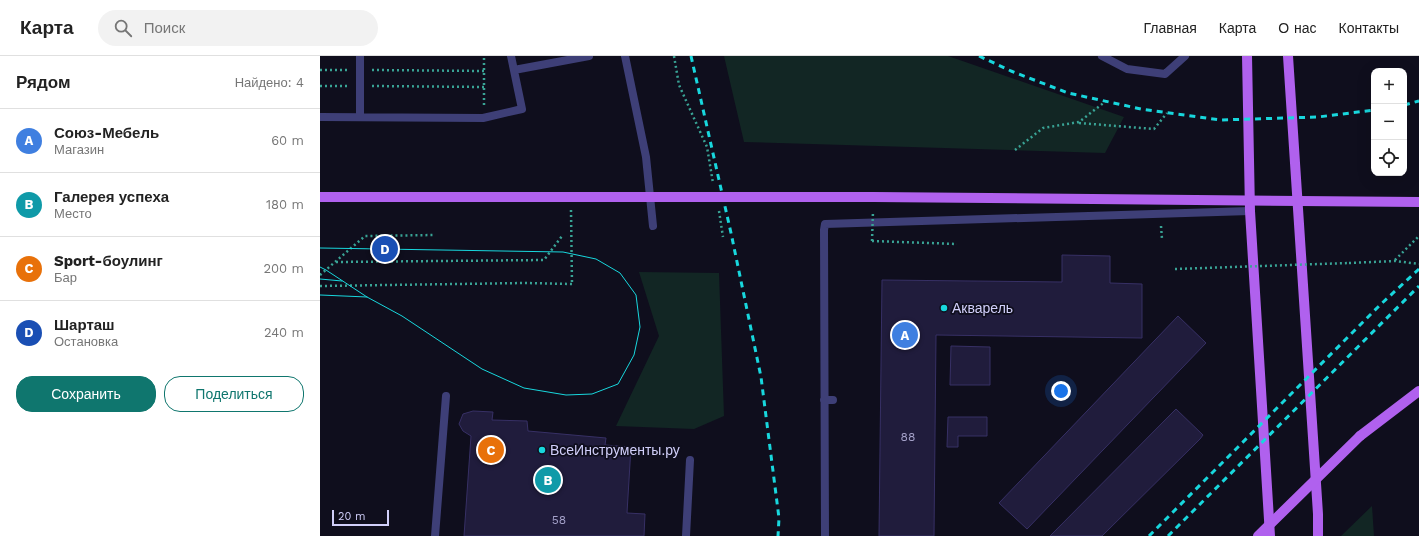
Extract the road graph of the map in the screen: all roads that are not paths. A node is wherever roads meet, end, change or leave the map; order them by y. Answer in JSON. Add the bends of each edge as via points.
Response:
{"nodes":[{"id":1,"x":360,"y":56,"type":"edge"},
{"id":2,"x":511,"y":56,"type":"edge"},
{"id":3,"x":589,"y":56,"type":"edge"},
{"id":4,"x":625,"y":56,"type":"edge"},
{"id":5,"x":1102,"y":56,"type":"edge"},
{"id":6,"x":1185,"y":56,"type":"edge"},
{"id":7,"x":1248,"y":56,"type":"edge"},
{"id":8,"x":1288,"y":56,"type":"edge"},
{"id":9,"x":514,"y":70,"type":"junction"},
{"id":10,"x":320,"y":117,"type":"edge"},
{"id":11,"x":360,"y":117,"type":"junction"},
{"id":12,"x":320,"y":197,"type":"edge"},
{"id":13,"x":1419,"y":202,"type":"edge"},
{"id":14,"x":1250,"y":211,"type":"junction"},
{"id":15,"x":653,"y":226,"type":"dead end"},
{"id":16,"x":1419,"y":391,"type":"edge"},
{"id":17,"x":446,"y":396,"type":"dead end"},
{"id":18,"x":824,"y":400,"type":"junction"},
{"id":19,"x":833,"y":400,"type":"dead end"},
{"id":20,"x":690,"y":460,"type":"dead end"},
{"id":21,"x":435,"y":536,"type":"edge"},
{"id":22,"x":686,"y":536,"type":"edge"},
{"id":23,"x":825,"y":536,"type":"edge"},
{"id":24,"x":1258,"y":536,"type":"edge"},
{"id":25,"x":1270,"y":536,"type":"edge"},
{"id":26,"x":1318,"y":536,"type":"edge"}],
"edges":[{"from":1,"to":11,"type":"lane"},
{"from":2,"to":9,"type":"lane"},
{"from":3,"to":9,"type":"lane"},
{"from":4,"to":15,"type":"lane","via":[[646,157]]},
{"from":5,"to":6,"type":"lane","via":[[1127,69],[1165,74]]},
{"from":7,"to":14,"type":"main road"},
{"from":8,"to":26,"type":"main road"},
{"from":9,"to":11,"type":"lane","via":[[522,109],[484,118]]},
{"from":10,"to":11,"type":"lane"},
{"from":12,"to":13,"type":"main road","bridge":true,"via":[[874,197]]},
{"from":14,"to":18,"type":"lane","via":[[825,224]]},
{"from":14,"to":25,"type":"main road"},
{"from":16,"to":24,"type":"main road","bridge":true,"via":[[1360,436]]},
{"from":17,"to":21,"type":"lane"},
{"from":18,"to":19,"type":"lane"},
{"from":18,"to":23,"type":"lane"},
{"from":20,"to":22,"type":"lane"}]}
